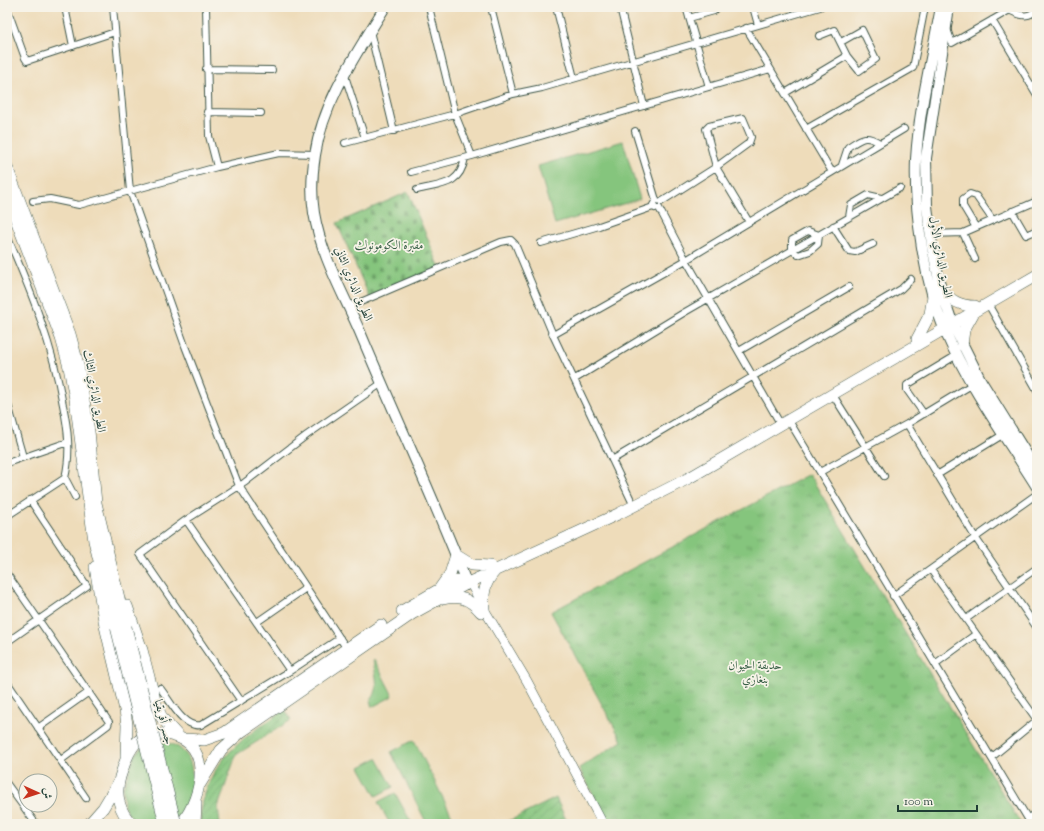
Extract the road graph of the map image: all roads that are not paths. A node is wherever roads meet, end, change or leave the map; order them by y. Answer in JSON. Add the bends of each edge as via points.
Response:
{"nodes":[{"id":1,"x":65,"y":7,"type":"edge"},
{"id":2,"x":113,"y":7,"type":"edge"},
{"id":3,"x":206,"y":7,"type":"edge"},
{"id":4,"x":385,"y":7,"type":"edge"},
{"id":5,"x":429,"y":7,"type":"edge"},
{"id":6,"x":491,"y":7,"type":"edge"},
{"id":7,"x":556,"y":7,"type":"edge"},
{"id":8,"x":620,"y":7,"type":"edge"},
{"id":9,"x":686,"y":7,"type":"edge"},
{"id":10,"x":699,"y":7,"type":"edge"},
{"id":11,"x":718,"y":7,"type":"edge"},
{"id":12,"x":753,"y":7,"type":"edge"},
{"id":13,"x":820,"y":7,"type":"edge"},
{"id":14,"x":925,"y":7,"type":"edge"},
{"id":15,"x":941,"y":7,"type":"edge"},
{"id":16,"x":949,"y":7,"type":"edge"},
{"id":17,"x":7,"y":8,"type":"edge"},
{"id":18,"x":1037,"y":8,"type":"edge"},
{"id":19,"x":1012,"y":9,"type":"edge"},
{"id":20,"x":701,"y":15,"type":"junction"},
{"id":21,"x":689,"y":18,"type":"junction"},
{"id":22,"x":992,"y":20,"type":"junction"},
{"id":23,"x":758,"y":25,"type":"junction"},
{"id":24,"x":946,"y":26,"type":"junction"},
{"id":25,"x":746,"y":28,"type":"junction"},
{"id":26,"x":370,"y":31,"type":"junction"},
{"id":27,"x":115,"y":32,"type":"junction"},
{"id":28,"x":819,"y":36,"type":"dead end"},
{"id":29,"x":841,"y":42,"type":"junction"},
{"id":30,"x":696,"y":43,"type":"junction"},
{"id":31,"x":73,"y":46,"type":"junction"},
{"id":32,"x":847,"y":56,"type":"junction"},
{"id":33,"x":633,"y":62,"type":"junction"},
{"id":34,"x":206,"y":69,"type":"junction"},
{"id":35,"x":770,"y":69,"type":"junction"},
{"id":36,"x":272,"y":70,"type":"dead end"},
{"id":37,"x":345,"y":76,"type":"junction"},
{"id":38,"x":574,"y":78,"type":"junction"},
{"id":39,"x":709,"y":87,"type":"junction"},
{"id":40,"x":785,"y":93,"type":"junction"},
{"id":41,"x":513,"y":94,"type":"junction"},
{"id":42,"x":1037,"y":95,"type":"edge"},
{"id":43,"x":644,"y":106,"type":"junction"},
{"id":44,"x":207,"y":112,"type":"junction"},
{"id":45,"x":261,"y":113,"type":"dead end"},
{"id":46,"x":455,"y":114,"type":"junction"},
{"id":47,"x":806,"y":129,"type":"junction"},
{"id":48,"x":904,"y":129,"type":"dead end"},
{"id":49,"x":394,"y":130,"type":"junction"},
{"id":50,"x":635,"y":131,"type":"dead end"},
{"id":51,"x":365,"y":138,"type":"junction"},
{"id":52,"x":345,"y":143,"type":"dead end"},
{"id":53,"x":880,"y":143,"type":"junction"},
{"id":54,"x":315,"y":154,"type":"junction"},
{"id":55,"x":472,"y":156,"type":"junction"},
{"id":56,"x":465,"y":158,"type":"junction"},
{"id":57,"x":842,"y":165,"type":"junction"},
{"id":58,"x":7,"y":167,"type":"edge"},
{"id":59,"x":217,"y":167,"type":"junction"},
{"id":60,"x":716,"y":167,"type":"junction"},
{"id":61,"x":411,"y":172,"type":"dead end"},
{"id":62,"x":832,"y":172,"type":"junction"},
{"id":63,"x":900,"y":188,"type":"dead end"},
{"id":64,"x":417,"y":190,"type":"dead end"},
{"id":65,"x":130,"y":191,"type":"junction"},
{"id":66,"x":7,"y":196,"type":"edge"},
{"id":67,"x":881,"y":198,"type":"junction"},
{"id":68,"x":33,"y":201,"type":"dead end"},
{"id":69,"x":1037,"y":201,"type":"edge"},
{"id":70,"x":657,"y":204,"type":"junction"},
{"id":71,"x":1012,"y":211,"type":"junction"},
{"id":72,"x":849,"y":216,"type":"junction"},
{"id":73,"x":992,"y":219,"type":"junction"},
{"id":74,"x":749,"y":222,"type":"junction"},
{"id":75,"x":834,"y":226,"type":"junction"},
{"id":76,"x":975,"y":226,"type":"junction"},
{"id":77,"x":1037,"y":230,"type":"edge"},
{"id":78,"x":963,"y":233,"type":"junction"},
{"id":79,"x":930,"y":234,"type":"junction"},
{"id":80,"x":818,"y":235,"type":"junction"},
{"id":81,"x":7,"y":236,"type":"edge"},
{"id":82,"x":541,"y":243,"type":"dead end"},
{"id":83,"x":873,"y":244,"type":"dead end"},
{"id":84,"x":792,"y":250,"type":"junction"},
{"id":85,"x":975,"y":259,"type":"dead end"},
{"id":86,"x":686,"y":260,"type":"junction"},
{"id":87,"x":1037,"y":270,"type":"edge"},
{"id":88,"x":1037,"y":275,"type":"edge"},
{"id":89,"x":911,"y":279,"type":"dead end"},
{"id":90,"x":849,"y":287,"type":"dead end"},
{"id":91,"x":937,"y":293,"type":"junction"},
{"id":92,"x":709,"y":299,"type":"junction"},
{"id":93,"x":988,"y":304,"type":"junction"},
{"id":94,"x":349,"y":307,"type":"junction"},
{"id":95,"x":975,"y":309,"type":"junction"},
{"id":96,"x":948,"y":325,"type":"junction"},
{"id":97,"x":553,"y":335,"type":"junction"},
{"id":98,"x":917,"y":339,"type":"junction"},
{"id":99,"x":960,"y":350,"type":"junction"},
{"id":100,"x":739,"y":351,"type":"junction"},
{"id":101,"x":753,"y":376,"type":"junction"},
{"id":102,"x":1034,"y":378,"type":"edge"},
{"id":103,"x":574,"y":379,"type":"junction"},
{"id":104,"x":382,"y":384,"type":"junction"},
{"id":105,"x":973,"y":384,"type":"junction"},
{"id":106,"x":1037,"y":390,"type":"edge"},
{"id":107,"x":833,"y":395,"type":"junction"},
{"id":108,"x":8,"y":405,"type":"edge"},
{"id":109,"x":924,"y":414,"type":"junction"},
{"id":110,"x":784,"y":421,"type":"junction"},
{"id":111,"x":907,"y":424,"type":"junction"},
{"id":112,"x":1004,"y":434,"type":"junction"},
{"id":113,"x":68,"y":442,"type":"junction"},
{"id":114,"x":865,"y":446,"type":"junction"},
{"id":115,"x":23,"y":457,"type":"junction"},
{"id":116,"x":612,"y":460,"type":"junction"},
{"id":117,"x":7,"y":463,"type":"edge"},
{"id":118,"x":820,"y":472,"type":"junction"},
{"id":119,"x":1037,"y":472,"type":"edge"},
{"id":120,"x":937,"y":475,"type":"junction"},
{"id":121,"x":884,"y":476,"type":"dead end"},
{"id":122,"x":65,"y":478,"type":"junction"},
{"id":123,"x":239,"y":486,"type":"junction"},
{"id":124,"x":1037,"y":487,"type":"edge"},
{"id":125,"x":1037,"y":494,"type":"edge"},
{"id":126,"x":75,"y":497,"type":"dead end"},
{"id":127,"x":30,"y":500,"type":"junction"},
{"id":128,"x":632,"y":502,"type":"junction"},
{"id":129,"x":7,"y":516,"type":"edge"},
{"id":130,"x":186,"y":520,"type":"junction"},
{"id":131,"x":975,"y":537,"type":"junction"},
{"id":132,"x":94,"y":541,"type":"junction"},
{"id":133,"x":456,"y":555,"type":"junction"},
{"id":134,"x":493,"y":568,"type":"junction"},
{"id":135,"x":1037,"y":568,"type":"edge"},
{"id":136,"x":931,"y":570,"type":"junction"},
{"id":137,"x":7,"y":574,"type":"edge"},
{"id":138,"x":114,"y":574,"type":"junction"},
{"id":139,"x":465,"y":578,"type":"junction"},
{"id":140,"x":306,"y":588,"type":"junction"},
{"id":141,"x":1009,"y":588,"type":"junction"},
{"id":142,"x":438,"y":590,"type":"junction"},
{"id":143,"x":893,"y":596,"type":"junction"},
{"id":144,"x":433,"y":602,"type":"junction"},
{"id":145,"x":482,"y":610,"type":"junction"},
{"id":146,"x":966,"y":619,"type":"junction"},
{"id":147,"x":38,"y":620,"type":"junction"},
{"id":148,"x":257,"y":622,"type":"junction"},
{"id":149,"x":121,"y":627,"type":"junction"},
{"id":150,"x":1037,"y":628,"type":"edge"},
{"id":151,"x":976,"y":634,"type":"junction"},
{"id":152,"x":340,"y":638,"type":"junction"},
{"id":153,"x":7,"y":642,"type":"edge"},
{"id":154,"x":347,"y":649,"type":"junction"},
{"id":155,"x":935,"y":664,"type":"junction"},
{"id":156,"x":290,"y":671,"type":"junction"},
{"id":157,"x":7,"y":682,"type":"edge"},
{"id":158,"x":160,"y":688,"type":"dead end"},
{"id":159,"x":89,"y":692,"type":"junction"},
{"id":160,"x":241,"y":701,"type":"junction"},
{"id":161,"x":1037,"y":720,"type":"edge"},
{"id":162,"x":38,"y":728,"type":"junction"},
{"id":163,"x":181,"y":738,"type":"junction"},
{"id":164,"x":992,"y":757,"type":"junction"},
{"id":165,"x":61,"y":760,"type":"junction"},
{"id":166,"x":126,"y":760,"type":"junction"},
{"id":167,"x":119,"y":781,"type":"junction"},
{"id":168,"x":7,"y":784,"type":"edge"},
{"id":169,"x":200,"y":784,"type":"junction"},
{"id":170,"x":196,"y":795,"type":"junction"},
{"id":171,"x":86,"y":798,"type":"dead end"},
{"id":172,"x":1037,"y":811,"type":"edge"},
{"id":173,"x":1030,"y":821,"type":"edge"},
{"id":174,"x":36,"y":824,"type":"edge"},
{"id":175,"x":89,"y":824,"type":"edge"},
{"id":176,"x":132,"y":824,"type":"edge"},
{"id":177,"x":166,"y":824,"type":"edge"},
{"id":178,"x":176,"y":824,"type":"edge"},
{"id":179,"x":181,"y":824,"type":"edge"},
{"id":180,"x":195,"y":824,"type":"edge"},
{"id":181,"x":598,"y":824,"type":"edge"},
{"id":182,"x":604,"y":824,"type":"edge"}],
"edges":[{"from":1,"to":31,"type":"street"},
{"from":2,"to":27,"type":"street"},
{"from":3,"to":34,"type":"street"},
{"from":4,"to":26,"type":"main road","name":"الطريق الدائري الثاني"},
{"from":5,"to":46,"type":"street"},
{"from":6,"to":41,"type":"street"},
{"from":7,"to":38,"type":"street"},
{"from":8,"to":33,"type":"street"},
{"from":9,"to":21,"type":"street"},
{"from":10,"to":20,"type":"street"},
{"from":11,"to":20,"type":"street"},
{"from":12,"to":23,"type":"street"},
{"from":13,"to":23,"type":"street"},
{"from":14,"to":47,"type":"street","via":[[913,68]]},
{"from":15,"to":91,"type":"main road","name":"الطريق الدائري الأول","via":[[916,159],[918,210],[923,247]]},
{"from":16,"to":24,"type":"main road","name":"الطريق الدائري الأول"},
{"from":17,"to":31,"type":"street","via":[[27,60]]},
{"from":18,"to":19,"type":"street","via":[[1033,13],[1024,16]]},
{"from":19,"to":22,"type":"street"},
{"from":20,"to":21,"type":"street"},
{"from":21,"to":30,"type":"street"},
{"from":22,"to":24,"type":"street","via":[[952,43]]},
{"from":22,"to":42,"type":"street"},
{"from":23,"to":25,"type":"street"},
{"from":24,"to":79,"type":"main road","name":"الطريق الدائري الأول","via":[[926,158]]},
{"from":25,"to":30,"type":"street"},
{"from":25,"to":35,"type":"street"},
{"from":26,"to":37,"type":"main road","name":"الطريق الدائري الثاني"},
{"from":26,"to":49,"type":"street"},
{"from":27,"to":31,"type":"street"},
{"from":27,"to":65,"type":"street"},
{"from":28,"to":29,"type":"street","via":[[833,29]]},
{"from":29,"to":32,"type":"street"},
{"from":29,"to":32,"type":"street","via":[[862,30],[876,57],[859,71]]},
{"from":30,"to":33,"type":"street"},
{"from":30,"to":39,"type":"street"},
{"from":32,"to":40,"type":"street"},
{"from":33,"to":38,"type":"street"},
{"from":33,"to":43,"type":"street"},
{"from":34,"to":36,"type":"street"},
{"from":34,"to":44,"type":"street"},
{"from":35,"to":39,"type":"street"},
{"from":35,"to":40,"type":"street"},
{"from":37,"to":51,"type":"street"},
{"from":37,"to":54,"type":"main road","name":"الطريق الدائري الثاني","via":[[325,117]]},
{"from":38,"to":41,"type":"street"},
{"from":39,"to":43,"type":"street"},
{"from":40,"to":47,"type":"street"},
{"from":41,"to":46,"type":"street"},
{"from":43,"to":55,"type":"street"},
{"from":44,"to":45,"type":"street"},
{"from":44,"to":59,"type":"street","via":[[209,136]]},
{"from":46,"to":49,"type":"street"},
{"from":46,"to":55,"type":"street"},
{"from":47,"to":62,"type":"street"},
{"from":48,"to":53,"type":"street"},
{"from":49,"to":51,"type":"street"},
{"from":50,"to":70,"type":"street"},
{"from":51,"to":52,"type":"street"},
{"from":53,"to":57,"type":"street"},
{"from":53,"to":57,"type":"street","via":[[871,138],[863,138],[848,147]]},
{"from":54,"to":59,"type":"street","via":[[279,153]]},
{"from":54,"to":94,"type":"main road","name":"الطريق الدائري الثاني","via":[[312,190],[314,212],[327,259]]},
{"from":55,"to":56,"type":"street"},
{"from":56,"to":61,"type":"street"},
{"from":56,"to":64,"type":"street","via":[[463,168],[455,180]]},
{"from":57,"to":62,"type":"street"},
{"from":58,"to":138,"type":"highway","name":"الطريق الدائري الثالث","via":[[68,328],[78,364],[89,431],[96,503]]},
{"from":59,"to":65,"type":"street"},
{"from":60,"to":60,"type":"street","via":[[750,141],[751,137],[743,118],[706,127]]},
{"from":60,"to":70,"type":"street"},
{"from":60,"to":74,"type":"street"},
{"from":62,"to":74,"type":"street"},
{"from":63,"to":67,"type":"street"},
{"from":65,"to":68,"type":"street","via":[[79,205],[50,199]]},
{"from":65,"to":123,"type":"street","via":[[185,346]]},
{"from":66,"to":132,"type":"highway","name":"الطريق الدائري الثالث","via":[[61,338],[69,367]]},
{"from":67,"to":72,"type":"street"},
{"from":67,"to":72,"type":"street","via":[[868,195],[851,205]]},
{"from":69,"to":71,"type":"street"},
{"from":70,"to":82,"type":"street","via":[[599,226]]},
{"from":70,"to":86,"type":"street"},
{"from":71,"to":73,"type":"street"},
{"from":71,"to":77,"type":"street","via":[[1026,235]]},
{"from":72,"to":75,"type":"street"},
{"from":73,"to":76,"type":"street"},
{"from":73,"to":76,"type":"street","via":[[976,196],[970,194],[962,203]]},
{"from":74,"to":86,"type":"street"},
{"from":75,"to":80,"type":"street"},
{"from":75,"to":83,"type":"street","via":[[849,251],[855,252]]},
{"from":76,"to":78,"type":"street"},
{"from":78,"to":79,"type":"street"},
{"from":78,"to":85,"type":"street"},
{"from":79,"to":91,"type":"main road","name":"الطريق الدائري الأول"},
{"from":80,"to":84,"type":"street"},
{"from":80,"to":84,"type":"street","via":[[808,231],[798,235],[792,242]]},
{"from":81,"to":113,"type":"street","via":[[52,354]]},
{"from":84,"to":92,"type":"street"},
{"from":86,"to":92,"type":"street"},
{"from":86,"to":97,"type":"street"},
{"from":87,"to":95,"type":"highway"},
{"from":88,"to":93,"type":"highway"},
{"from":89,"to":101,"type":"street","via":[[901,289]]},
{"from":90,"to":100,"type":"street"},
{"from":91,"to":95,"type":"highway"},
{"from":91,"to":96,"type":"main road","name":"الطريق الدائري الأول"},
{"from":91,"to":98,"type":"highway"},
{"from":92,"to":100,"type":"street"},
{"from":92,"to":103,"type":"street"},
{"from":93,"to":95,"type":"highway"},
{"from":93,"to":102,"type":"street"},
{"from":94,"to":97,"type":"street","via":[[507,240],[515,244]]},
{"from":94,"to":104,"type":"main road","name":"الطريق الدائري الثاني"},
{"from":95,"to":96,"type":"highway"},
{"from":95,"to":99,"type":"highway","via":[[964,330]]},
{"from":96,"to":98,"type":"highway"},
{"from":96,"to":99,"type":"main road","name":"الطريق الدائري الأول"},
{"from":96,"to":107,"type":"highway"},
{"from":97,"to":103,"type":"street"},
{"from":98,"to":110,"type":"highway"},
{"from":99,"to":105,"type":"main road","name":"الطريق الدائري الأول"},
{"from":99,"to":109,"type":"street","via":[[907,385],[907,390]]},
{"from":99,"to":119,"type":"main road","name":"الطريق الدائري الأول"},
{"from":100,"to":101,"type":"street"},
{"from":101,"to":110,"type":"street"},
{"from":101,"to":116,"type":"street"},
{"from":102,"to":106,"type":"street"},
{"from":103,"to":116,"type":"street"},
{"from":104,"to":123,"type":"street","via":[[307,435]]},
{"from":104,"to":133,"type":"main road","name":"الطريق الدائري الثاني"},
{"from":105,"to":109,"type":"street"},
{"from":105,"to":112,"type":"main road","name":"الطريق الدائري الأول"},
{"from":107,"to":110,"type":"highway"},
{"from":107,"to":114,"type":"street"},
{"from":108,"to":115,"type":"street"},
{"from":109,"to":111,"type":"street"},
{"from":110,"to":118,"type":"street"},
{"from":110,"to":128,"type":"highway"},
{"from":110,"to":134,"type":"highway","via":[[709,467],[645,501]]},
{"from":111,"to":114,"type":"street"},
{"from":111,"to":120,"type":"street"},
{"from":112,"to":120,"type":"street"},
{"from":112,"to":124,"type":"main road","name":"الطريق الدائري الأول"},
{"from":113,"to":115,"type":"street"},
{"from":113,"to":122,"type":"street"},
{"from":114,"to":118,"type":"street"},
{"from":114,"to":121,"type":"street"},
{"from":115,"to":117,"type":"street"},
{"from":116,"to":128,"type":"street"},
{"from":118,"to":143,"type":"street"},
{"from":120,"to":131,"type":"street"},
{"from":122,"to":126,"type":"street"},
{"from":122,"to":127,"type":"street"},
{"from":123,"to":130,"type":"street"},
{"from":123,"to":140,"type":"street"},
{"from":125,"to":131,"type":"street"},
{"from":127,"to":129,"type":"street"},
{"from":127,"to":147,"type":"street","via":[[87,586]]},
{"from":128,"to":134,"type":"highway"},
{"from":130,"to":148,"type":"street"},
{"from":130,"to":160,"type":"street","via":[[141,552],[140,557]]},
{"from":131,"to":136,"type":"street"},
{"from":131,"to":141,"type":"street"},
{"from":132,"to":149,"type":"highway","name":"الطريق الدائري الثالث"},
{"from":132,"to":166,"type":"highway","via":[[98,594],[125,710]]},
{"from":133,"to":134,"type":"highway","via":[[472,565]]},
{"from":133,"to":139,"type":"main road","name":"الطريق الدائري الثاني"},
{"from":133,"to":142,"type":"highway","via":[[450,574]]},
{"from":134,"to":139,"type":"highway"},
{"from":134,"to":145,"type":"highway","via":[[486,583]]},
{"from":135,"to":141,"type":"street"},
{"from":136,"to":143,"type":"street"},
{"from":136,"to":146,"type":"street"},
{"from":137,"to":147,"type":"street"},
{"from":138,"to":149,"type":"highway","name":"الطريق الدائري الثالث"},
{"from":138,"to":163,"type":"highway","via":[[135,629],[156,704],[162,718]]},
{"from":139,"to":142,"type":"highway"},
{"from":139,"to":144,"type":"highway"},
{"from":139,"to":145,"type":"main road"},
{"from":140,"to":148,"type":"street"},
{"from":140,"to":152,"type":"street"},
{"from":141,"to":146,"type":"street"},
{"from":141,"to":150,"type":"street"},
{"from":142,"to":154,"type":"highway"},
{"from":143,"to":155,"type":"street"},
{"from":144,"to":145,"type":"highway","via":[[451,597],[463,598]]},
{"from":144,"to":169,"type":"highway","via":[[397,623],[241,732],[221,750]]},
{"from":145,"to":181,"type":"main road"},
{"from":145,"to":182,"type":"main road","via":[[527,681]]},
{"from":146,"to":151,"type":"street"},
{"from":147,"to":153,"type":"street"},
{"from":147,"to":159,"type":"street"},
{"from":148,"to":156,"type":"street"},
{"from":149,"to":177,"type":"highway","name":"جسر أفريقيا","bridge":true},
{"from":149,"to":178,"type":"highway","name":"جسر أفريقيا","bridge":true},
{"from":151,"to":155,"type":"street"},
{"from":151,"to":161,"type":"street"},
{"from":152,"to":154,"type":"street"},
{"from":152,"to":156,"type":"street"},
{"from":154,"to":163,"type":"highway","via":[[224,733],[204,740]]},
{"from":155,"to":164,"type":"street"},
{"from":156,"to":160,"type":"street"},
{"from":157,"to":162,"type":"street"},
{"from":158,"to":160,"type":"street","via":[[186,722],[194,726],[206,723]]},
{"from":159,"to":162,"type":"street"},
{"from":159,"to":165,"type":"street","via":[[109,722],[108,725]]},
{"from":161,"to":164,"type":"street"},
{"from":162,"to":165,"type":"street"},
{"from":163,"to":166,"type":"highway","via":[[157,734],[145,736],[137,742]]},
{"from":163,"to":169,"type":"highway","via":[[198,757],[201,766]]},
{"from":164,"to":173,"type":"street"},
{"from":165,"to":171,"type":"street"},
{"from":166,"to":167,"type":"highway"},
{"from":167,"to":175,"type":"highway","via":[[103,808]]},
{"from":167,"to":176,"type":"highway","via":[[119,803]]},
{"from":168,"to":174,"type":"street"},
{"from":169,"to":170,"type":"highway"},
{"from":170,"to":179,"type":"highway"},
{"from":170,"to":180,"type":"highway"},
{"from":172,"to":173,"type":"street"}]}
